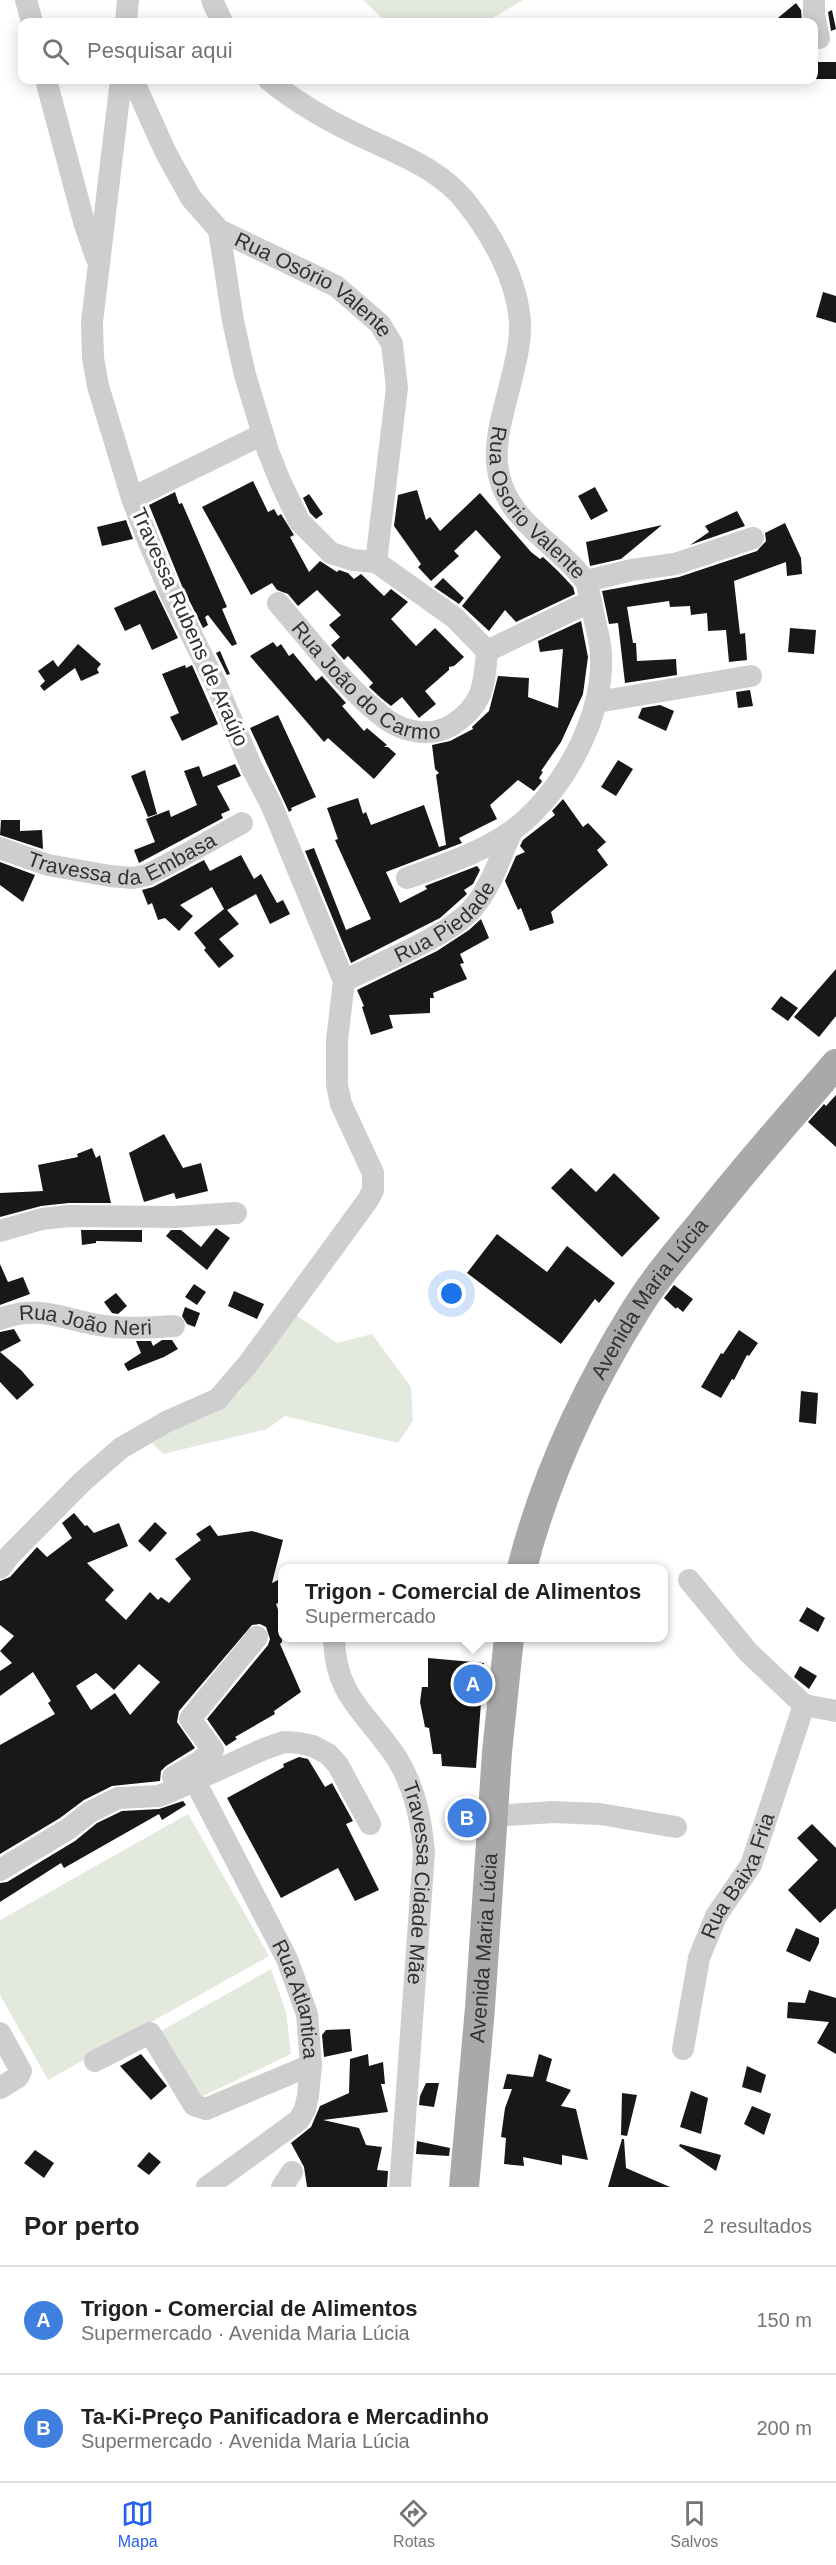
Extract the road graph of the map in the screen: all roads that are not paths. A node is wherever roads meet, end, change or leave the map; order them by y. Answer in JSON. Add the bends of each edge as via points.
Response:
{"nodes":[{"id":1,"x":26,"y":0,"type":"edge"},
{"id":2,"x":128,"y":0,"type":"edge"},
{"id":3,"x":212,"y":0,"type":"edge"},
{"id":4,"x":814,"y":0,"type":"edge"},
{"id":5,"x":31,"y":18,"type":"edge"},
{"id":6,"x":126,"y":18,"type":"edge"},
{"id":7,"x":220,"y":18,"type":"edge"},
{"id":8,"x":815,"y":18,"type":"edge"},
{"id":9,"x":818,"y":33,"type":"edge"},
{"id":10,"x":819,"y":38,"type":"dead end"},
{"id":11,"x":47,"y":84,"type":"edge"},
{"id":12,"x":120,"y":84,"type":"edge"},
{"id":13,"x":135,"y":84,"type":"edge"},
{"id":14,"x":275,"y":84,"type":"edge"},
{"id":15,"x":219,"y":230,"type":"junction"},
{"id":16,"x":98,"y":261,"type":"junction"},
{"id":17,"x":263,"y":435,"type":"junction"},
{"id":18,"x":132,"y":498,"type":"junction"},
{"id":19,"x":753,"y":538,"type":"dead end"},
{"id":20,"x":376,"y":562,"type":"junction"},
{"id":21,"x":588,"y":591,"type":"junction"},
{"id":22,"x":278,"y":603,"type":"dead end"},
{"id":23,"x":487,"y":651,"type":"junction"},
{"id":24,"x":751,"y":676,"type":"dead end"},
{"id":25,"x":597,"y":702,"type":"junction"},
{"id":26,"x":242,"y":823,"type":"dead end"},
{"id":27,"x":512,"y":831,"type":"junction"},
{"id":28,"x":0,"y":848,"type":"edge"},
{"id":29,"x":407,"y":878,"type":"dead end"},
{"id":30,"x":344,"y":981,"type":"junction"},
{"id":31,"x":836,"y":1064,"type":"edge"},
{"id":32,"x":236,"y":1213,"type":"dead end"},
{"id":33,"x":0,"y":1231,"type":"edge"},
{"id":34,"x":0,"y":1319,"type":"edge"},
{"id":35,"x":174,"y":1326,"type":"dead end"},
{"id":36,"x":523,"y":1564,"type":"edge"},
{"id":37,"x":0,"y":1568,"type":"edge"},
{"id":38,"x":689,"y":1580,"type":"dead end"},
{"id":39,"x":257,"y":1636,"type":"dead end"},
{"id":40,"x":334,"y":1642,"type":"edge"},
{"id":41,"x":508,"y":1642,"type":"edge"},
{"id":42,"x":804,"y":1705,"type":"junction"},
{"id":43,"x":836,"y":1711,"type":"edge"},
{"id":44,"x":195,"y":1781,"type":"junction"},
{"id":45,"x":118,"y":1798,"type":"junction"},
{"id":46,"x":492,"y":1816,"type":"junction"},
{"id":47,"x":370,"y":1824,"type":"dead end"},
{"id":48,"x":676,"y":1827,"type":"dead end"},
{"id":49,"x":0,"y":1870,"type":"edge"},
{"id":50,"x":0,"y":2033,"type":"edge"},
{"id":51,"x":683,"y":2049,"type":"dead end"},
{"id":52,"x":95,"y":2061,"type":"dead end"},
{"id":53,"x":311,"y":2065,"type":"junction"},
{"id":54,"x":0,"y":2088,"type":"edge"},
{"id":55,"x":207,"y":2187,"type":"edge"},
{"id":56,"x":400,"y":2187,"type":"edge"},
{"id":57,"x":464,"y":2187,"type":"edge"}],
"edges":[{"from":1,"to":5,"type":"street"},
{"from":2,"to":6,"type":"street"},
{"from":3,"to":7,"type":"street"},
{"from":4,"to":8,"type":"street"},
{"from":9,"to":10,"type":"street"},
{"from":11,"to":16,"type":"street"},
{"from":12,"to":16,"type":"street","name":"Travessa Rubens de Araújo"},
{"from":13,"to":15,"type":"street","name":"Rua Osório Valente","via":[[191,198]]},
{"from":14,"to":21,"type":"street","name":"Rua Osorio Valente","via":[[312,110],[428,168],[452,186],[489,234],[511,284],[520,321],[515,363],[497,440],[497,465],[505,493],[516,512]]},
{"from":15,"to":17,"type":"street","via":[[233,321]]},
{"from":15,"to":20,"type":"street","name":"Rua Osório Valente","via":[[336,286],[380,324],[393,345],[397,388]]},
{"from":16,"to":18,"type":"street","name":"Travessa Rubens de Araújo","via":[[93,358],[106,416]]},
{"from":17,"to":18,"type":"street"},
{"from":17,"to":20,"type":"street","via":[[300,521],[331,553]]},
{"from":18,"to":30,"type":"street","name":"Travessa Rubens de Araújo","via":[[170,592],[271,804]]},
{"from":19,"to":21,"type":"street","via":[[675,564],[632,570]]},
{"from":20,"to":23,"type":"street","via":[[455,618]]},
{"from":21,"to":23,"type":"street"},
{"from":21,"to":25,"type":"street","name":"Rua Osorio Valente","via":[[601,656],[602,680]]},
{"from":22,"to":23,"type":"street","name":"Rua João do Carmo","via":[[354,689],[388,721],[425,734],[446,729],[473,709],[485,682]]},
{"from":24,"to":25,"type":"street"},
{"from":25,"to":27,"type":"street","name":"Rua Osorio Valente","via":[[570,763],[539,809]]},
{"from":26,"to":28,"type":"street","name":"Travessa da Embasa","via":[[161,868],[133,878],[48,865]]},
{"from":27,"to":29,"type":"street","name":"Rua Osorio Valente","via":[[475,853]]},
{"from":27,"to":30,"type":"street","name":"Rua Piedade","via":[[487,888],[473,909],[456,924]]},
{"from":30,"to":37,"type":"street","via":[[337,1040],[337,1086],[341,1104],[373,1173],[373,1190],[368,1200],[218,1399],[121,1448],[82,1482]]},
{"from":31,"to":36,"type":"main road","name":"Avenida Maria Lúcia","via":[[740,1174],[635,1311],[571,1431],[545,1491]]},
{"from":32,"to":33,"type":"street","via":[[69,1216]]},
{"from":34,"to":35,"type":"street","name":"Rua João Neri","via":[[25,1311],[112,1327]]},
{"from":38,"to":42,"type":"street","via":[[748,1652]]},
{"from":39,"to":45,"type":"street","via":[[190,1719],[213,1750],[166,1781]]},
{"from":40,"to":56,"type":"street","name":"Travessa Cidade Mãe","via":[[339,1678],[399,1763],[421,1818],[424,1852]]},
{"from":41,"to":46,"type":"main road","name":"Avenida Maria Lúcia"},
{"from":42,"to":43,"type":"street"},
{"from":42,"to":51,"type":"street","name":"Rua Baixa Fria","via":[[751,1865],[716,1916],[699,1958]]},
{"from":44,"to":45,"type":"street","via":[[158,1796]]},
{"from":44,"to":47,"type":"street","via":[[284,1742],[313,1746],[328,1754],[338,1766]]},
{"from":44,"to":53,"type":"street","name":"Rua Atlantica","via":[[287,1959],[307,2014]]},
{"from":45,"to":49,"type":"street"},
{"from":46,"to":48,"type":"street","via":[[600,1814]]},
{"from":46,"to":57,"type":"main road","name":"Avenida Maria Lúcia"},
{"from":50,"to":54,"type":"street","via":[[21,2070],[18,2077]]},
{"from":52,"to":53,"type":"street","via":[[145,2034],[153,2035],[194,2105],[206,2109]]},
{"from":53,"to":55,"type":"street","name":"Rua Atlantica","via":[[305,2109],[299,2120]]}]}
